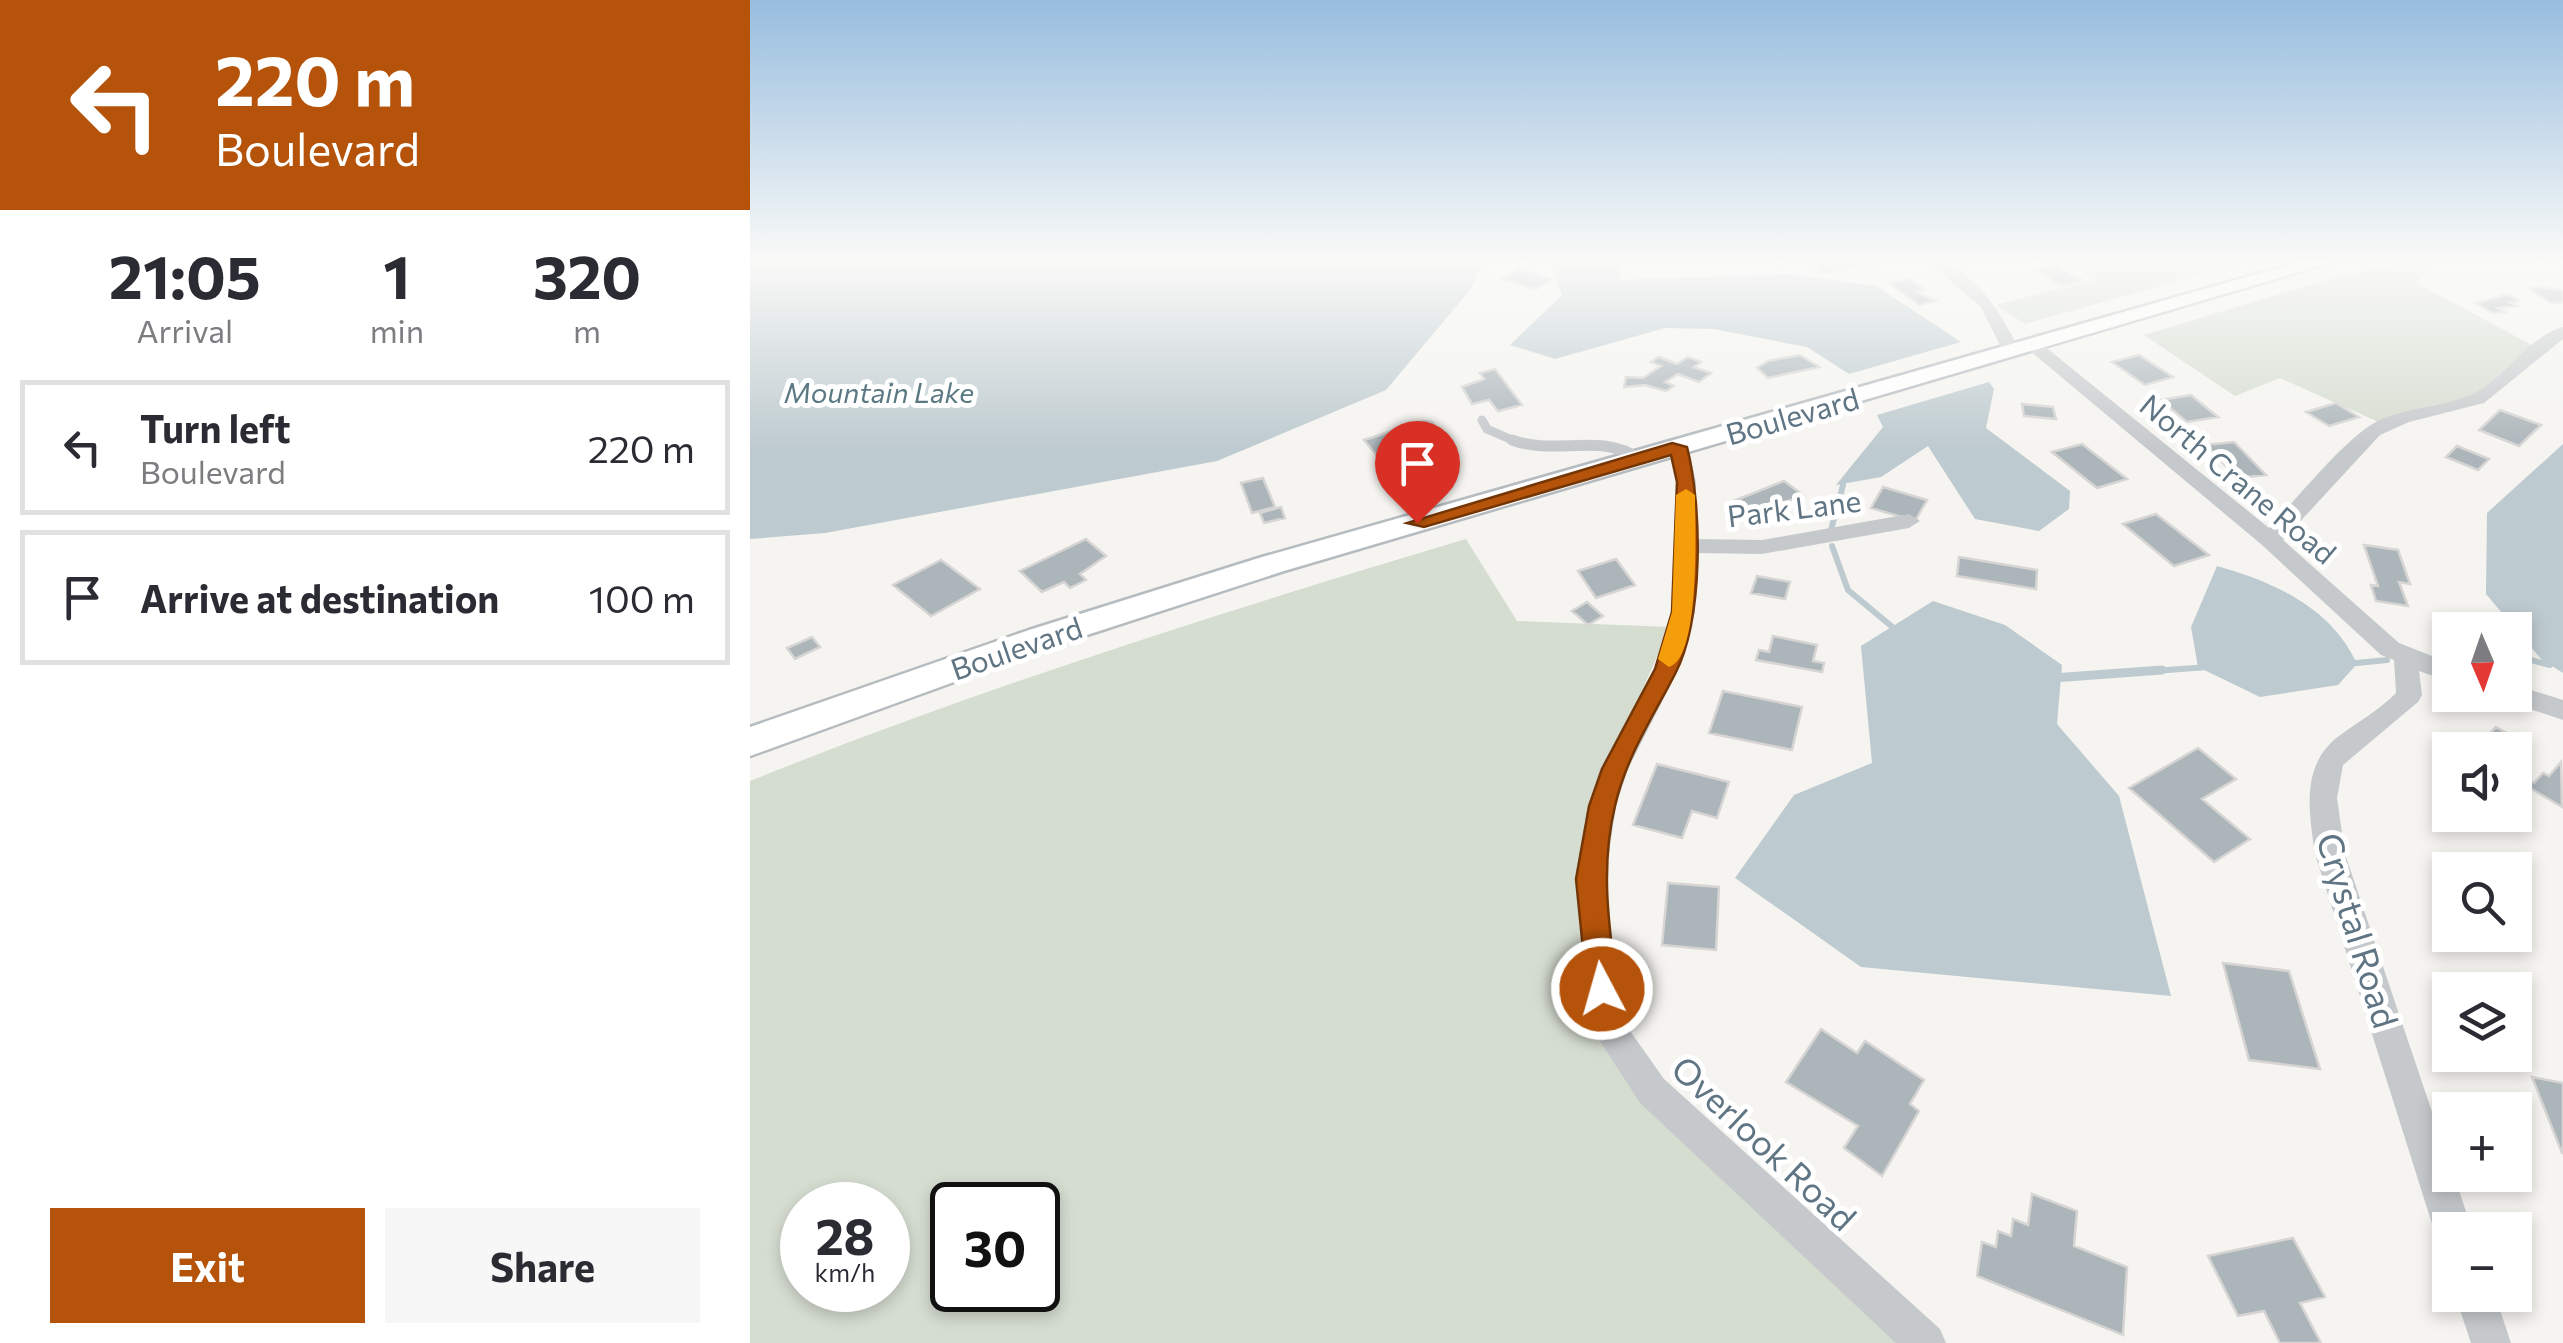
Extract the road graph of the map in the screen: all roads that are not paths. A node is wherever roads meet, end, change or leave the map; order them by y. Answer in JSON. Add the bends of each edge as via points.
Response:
{"nodes":[{"id":1,"x":2004,"y":325,"type":"edge"},
{"id":2,"x":2103,"y":325,"type":"edge"},
{"id":3,"x":2563,"y":332,"type":"edge"},
{"id":4,"x":2022,"y":348,"type":"junction"},
{"id":5,"x":1482,"y":420,"type":"dead end"},
{"id":6,"x":1678,"y":447,"type":"junction"},
{"id":7,"x":1638,"y":459,"type":"junction"},
{"id":8,"x":1910,"y":521,"type":"dead end"},
{"id":9,"x":2270,"y":540,"type":"junction"},
{"id":10,"x":1686,"y":546,"type":"junction"},
{"id":11,"x":2406,"y":659,"type":"junction"},
{"id":12,"x":2432,"y":667,"type":"edge"},
{"id":13,"x":2532,"y":700,"type":"edge"},
{"id":14,"x":2563,"y":710,"type":"edge"},
{"id":15,"x":750,"y":742,"type":"edge"},
{"id":16,"x":2448,"y":1212,"type":"edge"},
{"id":17,"x":2481,"y":1312,"type":"edge"},
{"id":18,"x":1926,"y":1343,"type":"edge"},
{"id":19,"x":2492,"y":1343,"type":"edge"}],
"edges":[{"from":1,"to":4,"type":"street"},
{"from":2,"to":4,"type":"main road","name":"Boulevard"},
{"from":3,"to":9,"type":"street","via":[[2536,345],[2492,390],[2391,419]]},
{"from":4,"to":6,"type":"main road","name":"Boulevard"},
{"from":4,"to":9,"type":"street","name":"North Crane Road"},
{"from":5,"to":7,"type":"lane","via":[[1487,429],[1544,449],[1624,446]]},
{"from":6,"to":7,"type":"main road","name":"Boulevard"},
{"from":6,"to":10,"type":"street","name":"Overlook Road","via":[[1686,482]]},
{"from":7,"to":15,"type":"main road","name":"Boulevard","via":[[1148,602]]},
{"from":8,"to":10,"type":"street","name":"Park Lane","via":[[1762,547]]},
{"from":9,"to":11,"type":"street","name":"North Crane Road"},
{"from":10,"to":18,"type":"street","name":"Overlook Road","via":[[1682,612],[1670,656],[1614,769],[1590,879],[1613,1035],[1652,1092]]},
{"from":11,"to":12,"type":"street"},
{"from":11,"to":16,"type":"street","name":"Crystal Road","via":[[2408,696],[2389,719],[2338,751],[2321,795],[2330,854]]},
{"from":13,"to":14,"type":"street"},
{"from":17,"to":19,"type":"street"}]}
